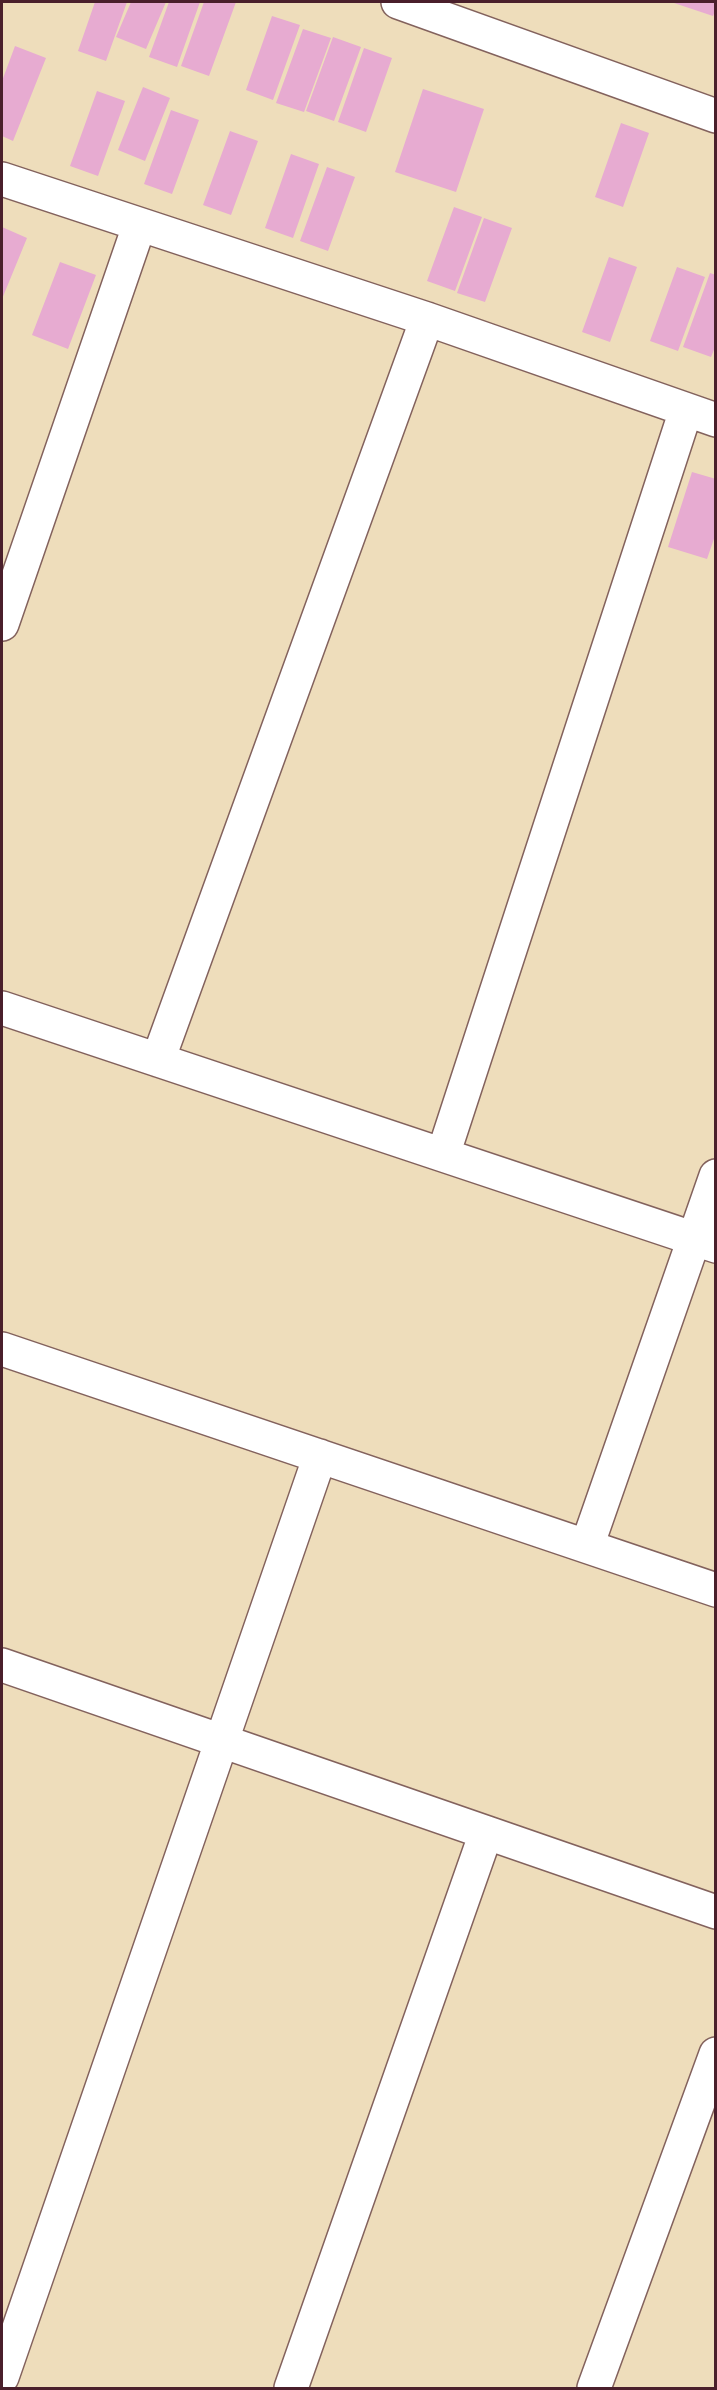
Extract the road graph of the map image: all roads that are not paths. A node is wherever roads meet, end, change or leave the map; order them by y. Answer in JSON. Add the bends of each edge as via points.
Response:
{"nodes":[{"id":1,"x":398,"y":2,"type":"edge"},
{"id":2,"x":716,"y":116,"type":"edge"},
{"id":3,"x":2,"y":179,"type":"edge"},
{"id":4,"x":139,"y":226,"type":"junction"},
{"id":5,"x":427,"y":319,"type":"junction"},
{"id":6,"x":701,"y":415,"type":"edge"},
{"id":7,"x":2,"y":624,"type":"edge"},
{"id":8,"x":2,"y":1008,"type":"edge"},
{"id":9,"x":158,"y":1060,"type":"junction"},
{"id":10,"x":443,"y":1155,"type":"junction"},
{"id":11,"x":716,"y":1176,"type":"edge"},
{"id":12,"x":705,"y":1242,"type":"edge"},
{"id":13,"x":2,"y":1349,"type":"edge"},
{"id":14,"x":320,"y":1456,"type":"junction"},
{"id":15,"x":587,"y":1546,"type":"junction"},
{"id":16,"x":716,"y":1590,"type":"edge"},
{"id":17,"x":2,"y":1665,"type":"edge"},
{"id":18,"x":222,"y":1741,"type":"junction"},
{"id":19,"x":486,"y":1833,"type":"junction"},
{"id":20,"x":716,"y":1912,"type":"edge"},
{"id":21,"x":716,"y":2054,"type":"edge"},
{"id":22,"x":2,"y":2377,"type":"edge"},
{"id":23,"x":291,"y":2388,"type":"edge"},
{"id":24,"x":594,"y":2388,"type":"edge"}],
"edges":[{"from":1,"to":2,"type":"street"},
{"from":3,"to":4,"type":"street"},
{"from":4,"to":5,"type":"street"},
{"from":4,"to":7,"type":"street"},
{"from":5,"to":6,"type":"street"},
{"from":5,"to":9,"type":"street"},
{"from":6,"to":10,"type":"street"},
{"from":8,"to":9,"type":"street"},
{"from":9,"to":10,"type":"street"},
{"from":10,"to":12,"type":"street"},
{"from":11,"to":12,"type":"street"},
{"from":12,"to":15,"type":"street"},
{"from":13,"to":14,"type":"street"},
{"from":14,"to":15,"type":"street"},
{"from":14,"to":18,"type":"street"},
{"from":15,"to":16,"type":"street"},
{"from":17,"to":18,"type":"street"},
{"from":18,"to":19,"type":"street"},
{"from":18,"to":22,"type":"street"},
{"from":19,"to":20,"type":"street"},
{"from":19,"to":23,"type":"street"},
{"from":21,"to":24,"type":"street"}]}
